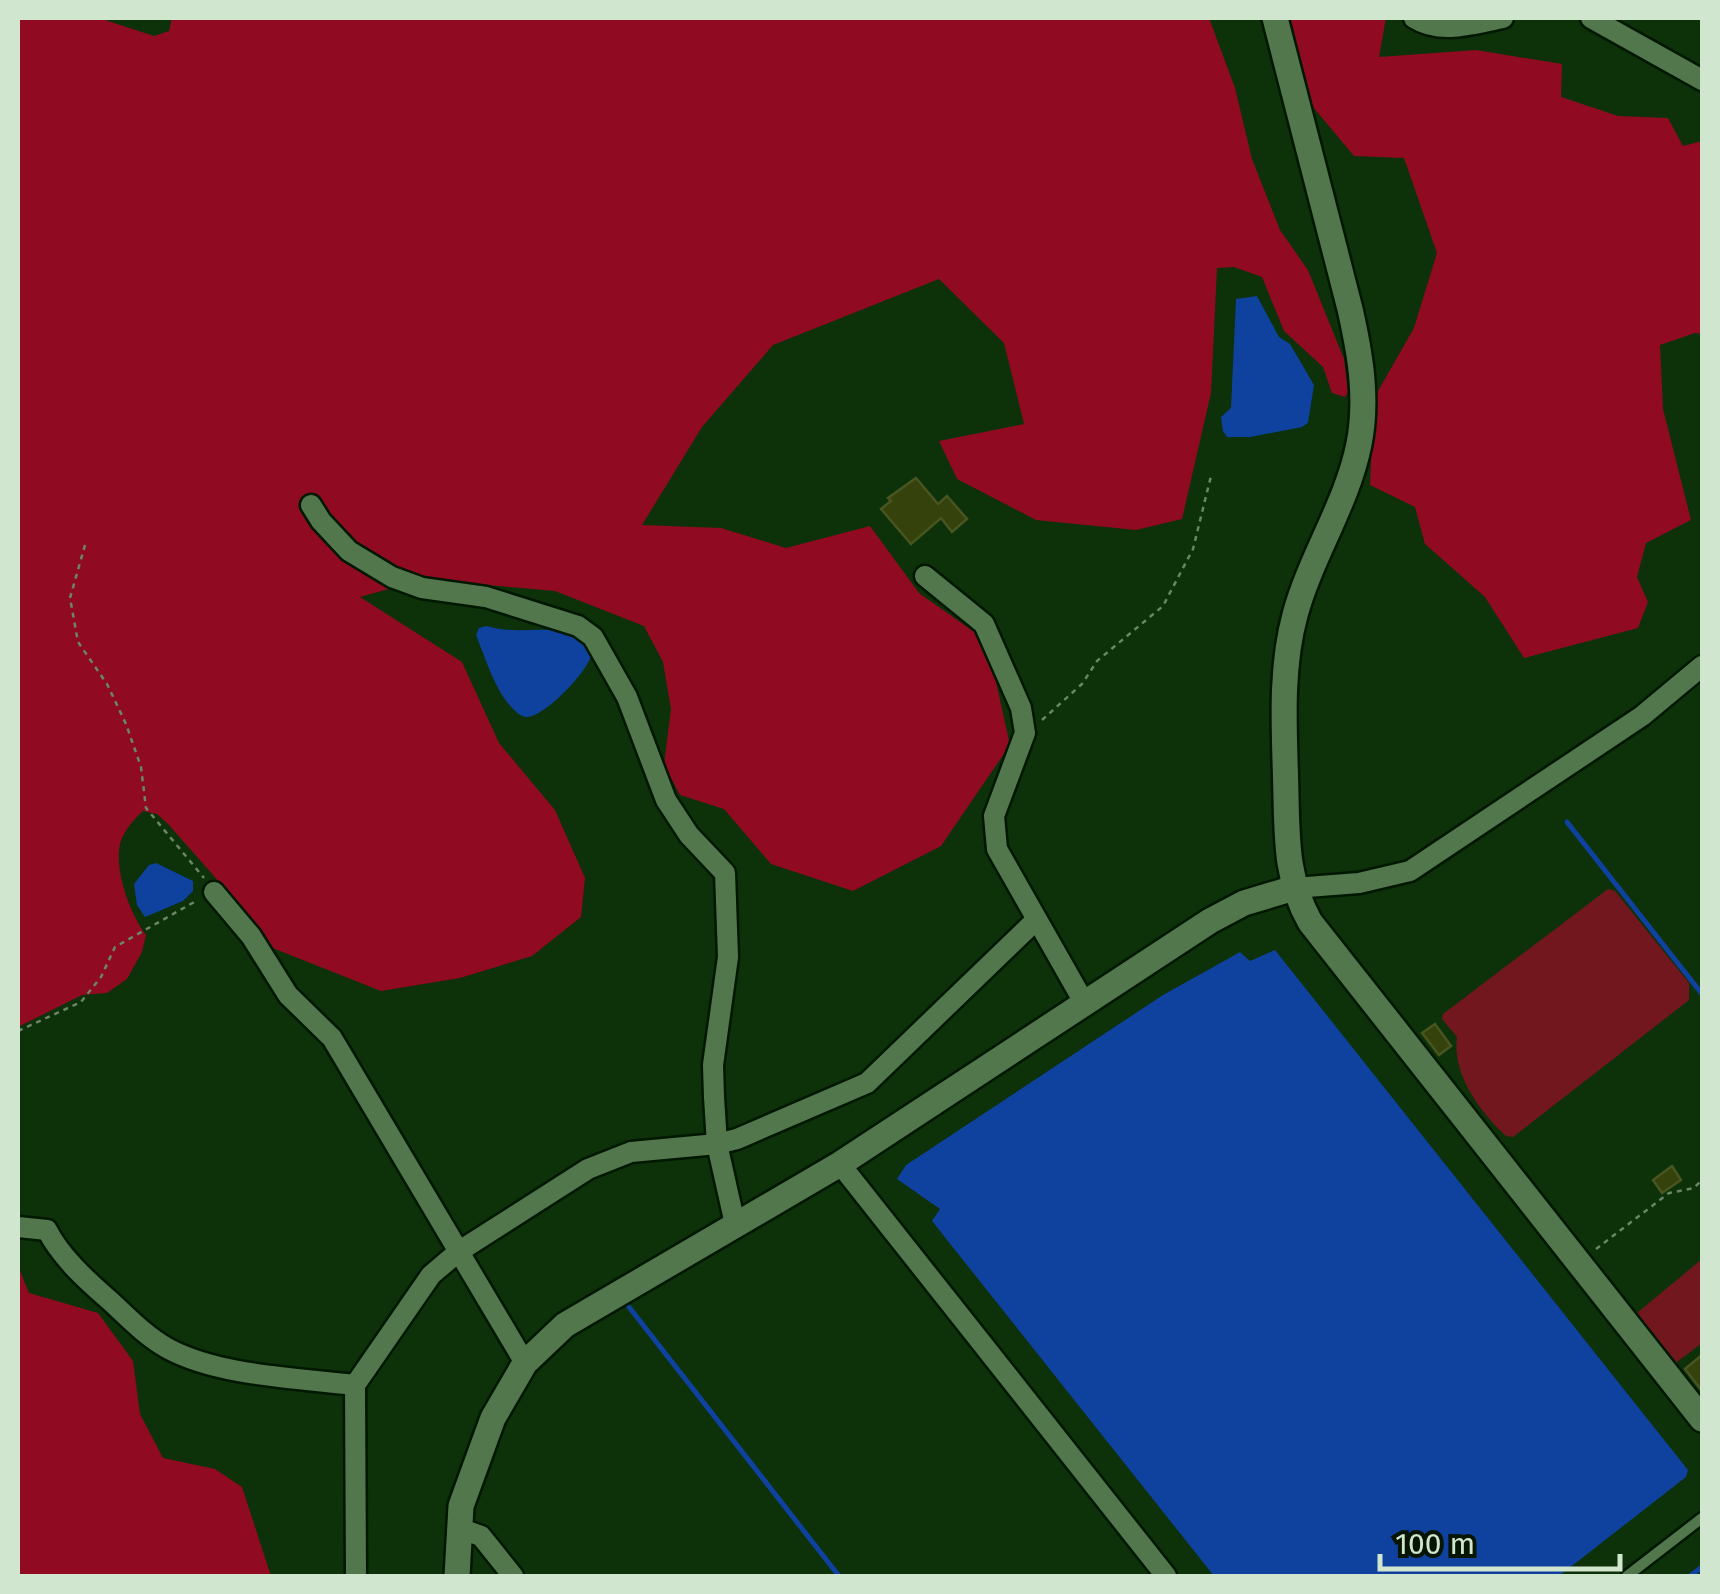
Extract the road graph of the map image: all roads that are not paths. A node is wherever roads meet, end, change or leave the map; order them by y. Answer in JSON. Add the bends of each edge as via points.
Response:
{"nodes":[{"id":1,"x":1274,"y":18,"type":"edge"},
{"id":2,"x":1414,"y":18,"type":"edge"},
{"id":3,"x":1502,"y":18,"type":"edge"},
{"id":4,"x":1591,"y":18,"type":"edge"},
{"id":5,"x":1702,"y":80,"type":"edge"},
{"id":6,"x":311,"y":505,"type":"dead end"},
{"id":7,"x":925,"y":576,"type":"dead end"},
{"id":8,"x":1702,"y":666,"type":"edge"},
{"id":9,"x":1294,"y":888,"type":"junction"},
{"id":10,"x":214,"y":892,"type":"road end"},
{"id":11,"x":1036,"y":920,"type":"junction"},
{"id":12,"x":1085,"y":1004,"type":"junction"},
{"id":13,"x":717,"y":1144,"type":"junction"},
{"id":14,"x":840,"y":1164,"type":"junction"},
{"id":15,"x":735,"y":1224,"type":"junction"},
{"id":16,"x":18,"y":1227,"type":"edge"},
{"id":17,"x":458,"y":1252,"type":"junction"},
{"id":18,"x":525,"y":1363,"type":"junction"},
{"id":19,"x":355,"y":1385,"type":"junction"},
{"id":20,"x":1702,"y":1419,"type":"edge"},
{"id":21,"x":1702,"y":1518,"type":"edge"},
{"id":22,"x":459,"y":1528,"type":"junction"},
{"id":23,"x":356,"y":1576,"type":"edge"},
{"id":24,"x":457,"y":1576,"type":"edge"},
{"id":25,"x":514,"y":1576,"type":"edge"},
{"id":26,"x":1166,"y":1576,"type":"edge"},
{"id":27,"x":1627,"y":1576,"type":"edge"}],
"edges":[{"from":1,"to":9,"type":"street","via":[[1350,308],[1363,393],[1354,464],[1302,593],[1287,661],[1287,848]]},
{"from":2,"to":3,"type":"street","via":[[1446,28]]},
{"from":4,"to":5,"type":"street"},
{"from":6,"to":13,"type":"street","via":[[349,551],[392,578],[486,597],[578,626],[593,637],[627,698],[666,800],[725,873],[728,957],[714,1065]]},
{"from":7,"to":11,"type":"street","via":[[970,610],[991,636],[1021,708],[1025,732],[993,830],[996,849]]},
{"from":8,"to":9,"type":"street","via":[[1659,704],[1410,870],[1359,883]]},
{"from":9,"to":12,"type":"street","via":[[1210,921]]},
{"from":9,"to":20,"type":"street","via":[[1310,922]]},
{"from":10,"to":17,"type":"street","via":[[288,995],[332,1038]]},
{"from":11,"to":12,"type":"street"},
{"from":11,"to":13,"type":"street","via":[[867,1083]]},
{"from":12,"to":14,"type":"street"},
{"from":13,"to":15,"type":"street"},
{"from":13,"to":17,"type":"street","via":[[631,1152],[588,1169]]},
{"from":14,"to":15,"type":"street"},
{"from":14,"to":26,"type":"street"},
{"from":15,"to":18,"type":"street","via":[[564,1325]]},
{"from":16,"to":19,"type":"street","via":[[46,1230],[77,1270],[167,1348],[229,1368]]},
{"from":17,"to":18,"type":"street"},
{"from":17,"to":19,"type":"street","via":[[431,1276]]},
{"from":18,"to":22,"type":"street","via":[[493,1418],[468,1481]]},
{"from":19,"to":23,"type":"street"},
{"from":21,"to":27,"type":"lane"},
{"from":22,"to":24,"type":"street"},
{"from":22,"to":25,"type":"street","via":[[481,1536]]}]}
